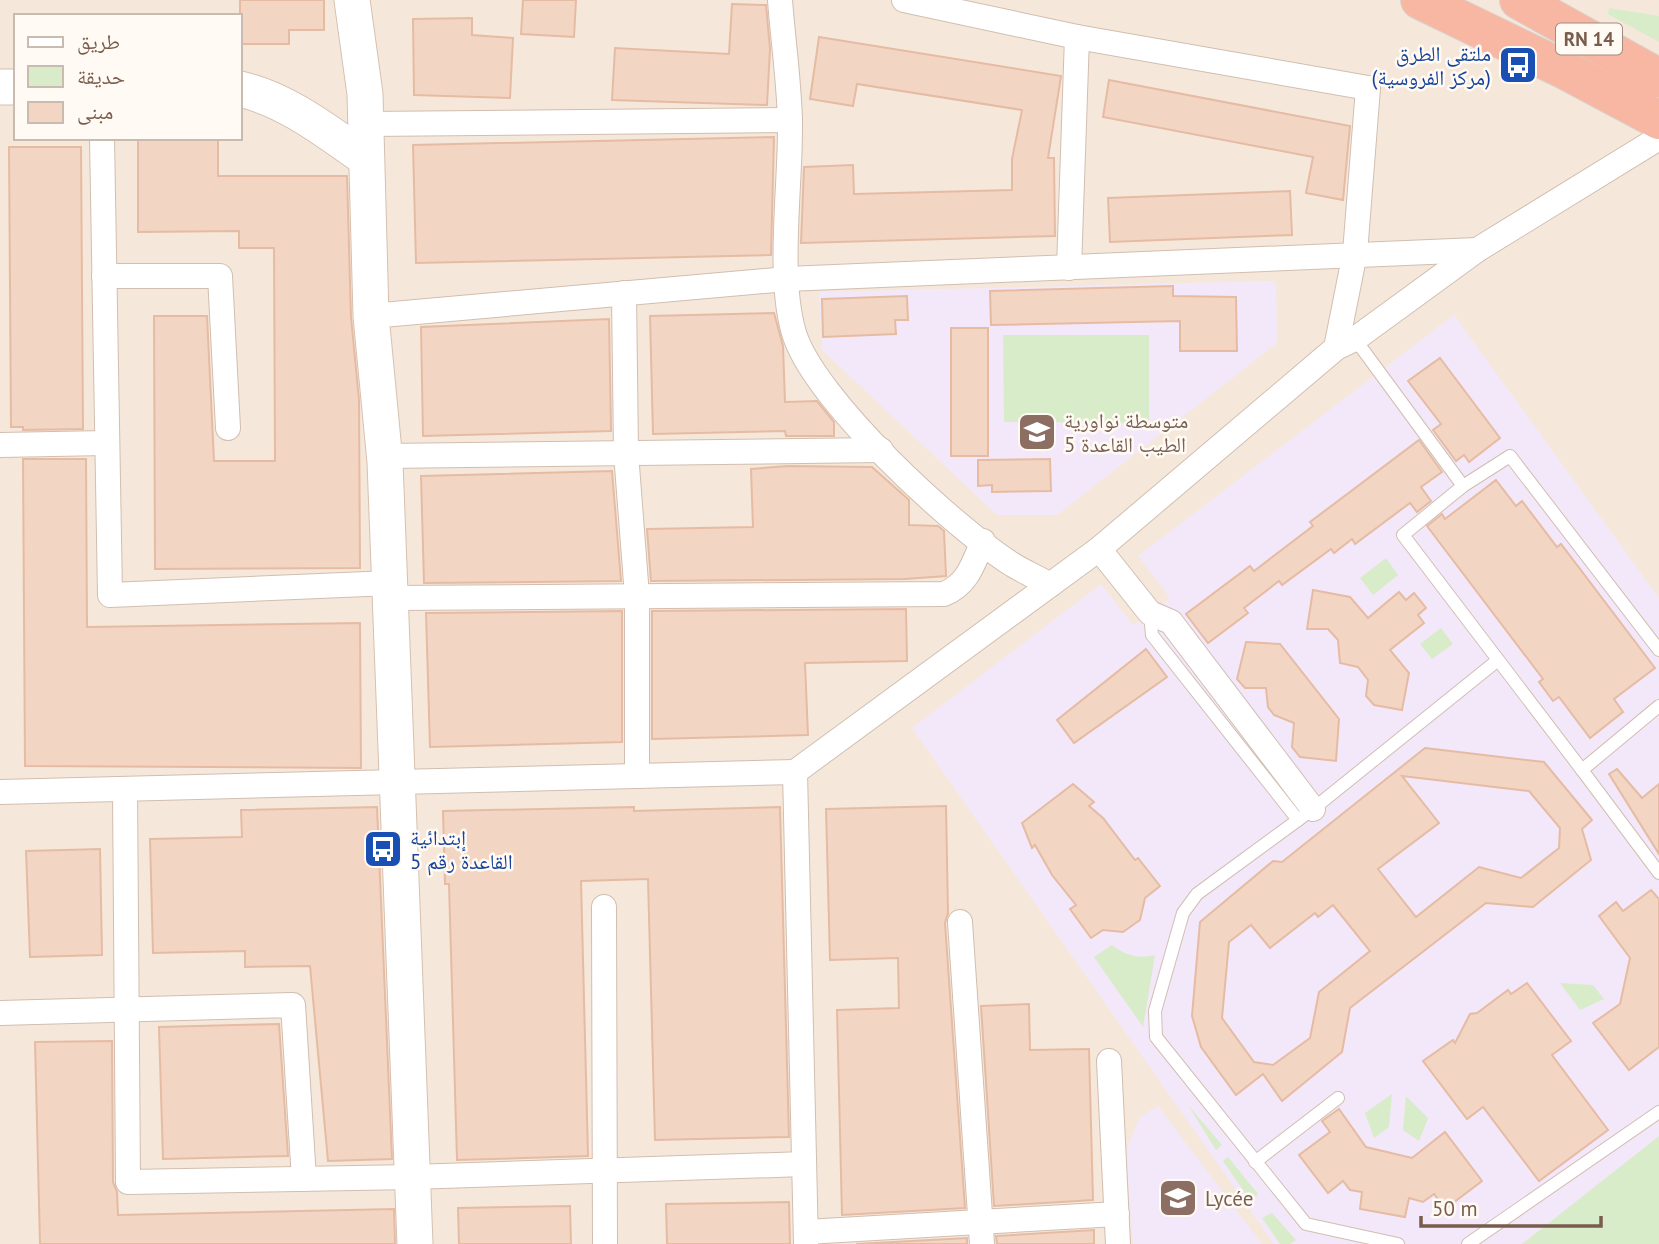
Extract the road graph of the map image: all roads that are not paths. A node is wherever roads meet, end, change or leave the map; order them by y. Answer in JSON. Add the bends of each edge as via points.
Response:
{"nodes":[{"id":1,"x":352,"y":0,"type":"edge"},
{"id":2,"x":780,"y":0,"type":"edge"},
{"id":3,"x":904,"y":0,"type":"edge"},
{"id":4,"x":1420,"y":0,"type":"edge"},
{"id":5,"x":1519,"y":0,"type":"edge"},
{"id":6,"x":1077,"y":37,"type":"junction"},
{"id":7,"x":1659,"y":78,"type":"edge"},
{"id":8,"x":242,"y":90,"type":"edge"},
{"id":9,"x":790,"y":120,"type":"junction"},
{"id":10,"x":1659,"y":120,"type":"edge"},
{"id":11,"x":1659,"y":138,"type":"edge"},
{"id":12,"x":102,"y":140,"type":"edge"},
{"id":13,"x":365,"y":141,"type":"junction"},
{"id":14,"x":1477,"y":250,"type":"junction"},
{"id":15,"x":1355,"y":253,"type":"junction"},
{"id":16,"x":1069,"y":268,"type":"junction"},
{"id":17,"x":104,"y":276,"type":"junction"},
{"id":18,"x":787,"y":279,"type":"junction"},
{"id":19,"x":624,"y":293,"type":"junction"},
{"id":20,"x":372,"y":316,"type":"junction"},
{"id":21,"x":1345,"y":344,"type":"junction"},
{"id":22,"x":228,"y":428,"type":"dead end"},
{"id":23,"x":106,"y":443,"type":"junction"},
{"id":24,"x":0,"y":444,"type":"edge"},
{"id":25,"x":881,"y":450,"type":"junction"},
{"id":26,"x":626,"y":453,"type":"junction"},
{"id":27,"x":384,"y":456,"type":"junction"},
{"id":28,"x":1463,"y":486,"type":"junction"},
{"id":29,"x":983,"y":541,"type":"junction"},
{"id":30,"x":1099,"y":549,"type":"junction"},
{"id":31,"x":1050,"y":584,"type":"junction"},
{"id":32,"x":390,"y":591,"type":"junction"},
{"id":33,"x":637,"y":596,"type":"junction"},
{"id":34,"x":1659,"y":650,"type":"edge"},
{"id":35,"x":1498,"y":660,"type":"junction"},
{"id":36,"x":1659,"y":706,"type":"edge"},
{"id":37,"x":1582,"y":770,"type":"junction"},
{"id":38,"x":795,"y":772,"type":"junction"},
{"id":39,"x":637,"y":776,"type":"junction"},
{"id":40,"x":397,"y":782,"type":"junction"},
{"id":41,"x":125,"y":789,"type":"junction"},
{"id":42,"x":0,"y":792,"type":"edge"},
{"id":43,"x":1305,"y":815,"type":"junction"},
{"id":44,"x":1659,"y":873,"type":"edge"},
{"id":45,"x":604,"y":907,"type":"dead end"},
{"id":46,"x":960,"y":922,"type":"dead end"},
{"id":47,"x":126,"y":1008,"type":"junction"},
{"id":48,"x":0,"y":1013,"type":"edge"},
{"id":49,"x":1109,"y":1061,"type":"dead end"},
{"id":50,"x":1338,"y":1098,"type":"dead end"},
{"id":51,"x":1659,"y":1112,"type":"edge"},
{"id":52,"x":1255,"y":1162,"type":"junction"},
{"id":53,"x":804,"y":1164,"type":"junction"},
{"id":54,"x":604,"y":1171,"type":"junction"},
{"id":55,"x":412,"y":1177,"type":"junction"},
{"id":56,"x":304,"y":1179,"type":"junction"},
{"id":57,"x":1117,"y":1214,"type":"junction"},
{"id":58,"x":981,"y":1234,"type":"edge"},
{"id":59,"x":806,"y":1238,"type":"edge"},
{"id":60,"x":415,"y":1244,"type":"edge"},
{"id":61,"x":605,"y":1244,"type":"edge"},
{"id":62,"x":1118,"y":1244,"type":"edge"},
{"id":63,"x":1398,"y":1244,"type":"edge"},
{"id":64,"x":1468,"y":1244,"type":"edge"}],
"edges":[{"from":1,"to":13,"type":"street","via":[[362,65]]},
{"from":2,"to":9,"type":"street"},
{"from":3,"to":6,"type":"street"},
{"from":4,"to":10,"type":"highway","number":"RN 14"},
{"from":5,"to":7,"type":"highway","number":"RN 14"},
{"from":6,"to":15,"type":"street","via":[[1368,88]]},
{"from":6,"to":16,"type":"street"},
{"from":8,"to":13,"type":"street"},
{"from":9,"to":13,"type":"street"},
{"from":9,"to":18,"type":"street"},
{"from":11,"to":14,"type":"street"},
{"from":12,"to":17,"type":"street"},
{"from":13,"to":20,"type":"street"},
{"from":14,"to":15,"type":"street"},
{"from":14,"to":21,"type":"street"},
{"from":15,"to":16,"type":"street"},
{"from":15,"to":21,"type":"street"},
{"from":16,"to":18,"type":"street"},
{"from":17,"to":22,"type":"street","via":[[220,276]]},
{"from":17,"to":23,"type":"street"},
{"from":18,"to":19,"type":"street"},
{"from":18,"to":25,"type":"street","via":[[793,330],[804,360],[820,385]]},
{"from":19,"to":20,"type":"street"},
{"from":19,"to":26,"type":"street"},
{"from":20,"to":27,"type":"street"},
{"from":21,"to":28,"type":"lane"},
{"from":21,"to":30,"type":"street"},
{"from":23,"to":24,"type":"street"},
{"from":23,"to":32,"type":"street","via":[[110,595]]},
{"from":25,"to":26,"type":"street"},
{"from":25,"to":29,"type":"street"},
{"from":26,"to":27,"type":"street"},
{"from":26,"to":33,"type":"street"},
{"from":27,"to":32,"type":"street"},
{"from":28,"to":34,"type":"lane","via":[[1510,456]]},
{"from":28,"to":35,"type":"lane","via":[[1403,535]]},
{"from":29,"to":31,"type":"street","via":[[1012,565]]},
{"from":29,"to":33,"type":"street","via":[[959,588],[944,594]]},
{"from":30,"to":31,"type":"street"},
{"from":30,"to":43,"type":"street","via":[[1150,613],[1171,622]]},
{"from":31,"to":38,"type":"street"},
{"from":32,"to":33,"type":"street"},
{"from":32,"to":40,"type":"street"},
{"from":33,"to":39,"type":"street"},
{"from":35,"to":37,"type":"lane"},
{"from":35,"to":43,"type":"lane"},
{"from":36,"to":37,"type":"lane"},
{"from":37,"to":44,"type":"lane"},
{"from":38,"to":39,"type":"street"},
{"from":38,"to":53,"type":"street"},
{"from":39,"to":40,"type":"street"},
{"from":40,"to":41,"type":"street"},
{"from":40,"to":55,"type":"street"},
{"from":41,"to":42,"type":"street"},
{"from":41,"to":47,"type":"street"},
{"from":43,"to":52,"type":"lane","via":[[1197,894],[1183,913],[1155,1011],[1156,1037]]},
{"from":45,"to":54,"type":"street"},
{"from":46,"to":58,"type":"street"},
{"from":47,"to":48,"type":"street"},
{"from":47,"to":56,"type":"street","via":[[293,1005]]},
{"from":47,"to":56,"type":"street","via":[[128,1182]]},
{"from":49,"to":57,"type":"street"},
{"from":50,"to":52,"type":"lane"},
{"from":51,"to":64,"type":"lane"},
{"from":52,"to":63,"type":"lane","via":[[1306,1224]]},
{"from":53,"to":54,"type":"street"},
{"from":53,"to":59,"type":"street"},
{"from":54,"to":55,"type":"street"},
{"from":54,"to":61,"type":"street"},
{"from":55,"to":56,"type":"street"},
{"from":55,"to":60,"type":"street"},
{"from":57,"to":58,"type":"street"},
{"from":57,"to":62,"type":"street"},
{"from":58,"to":59,"type":"street"}]}
